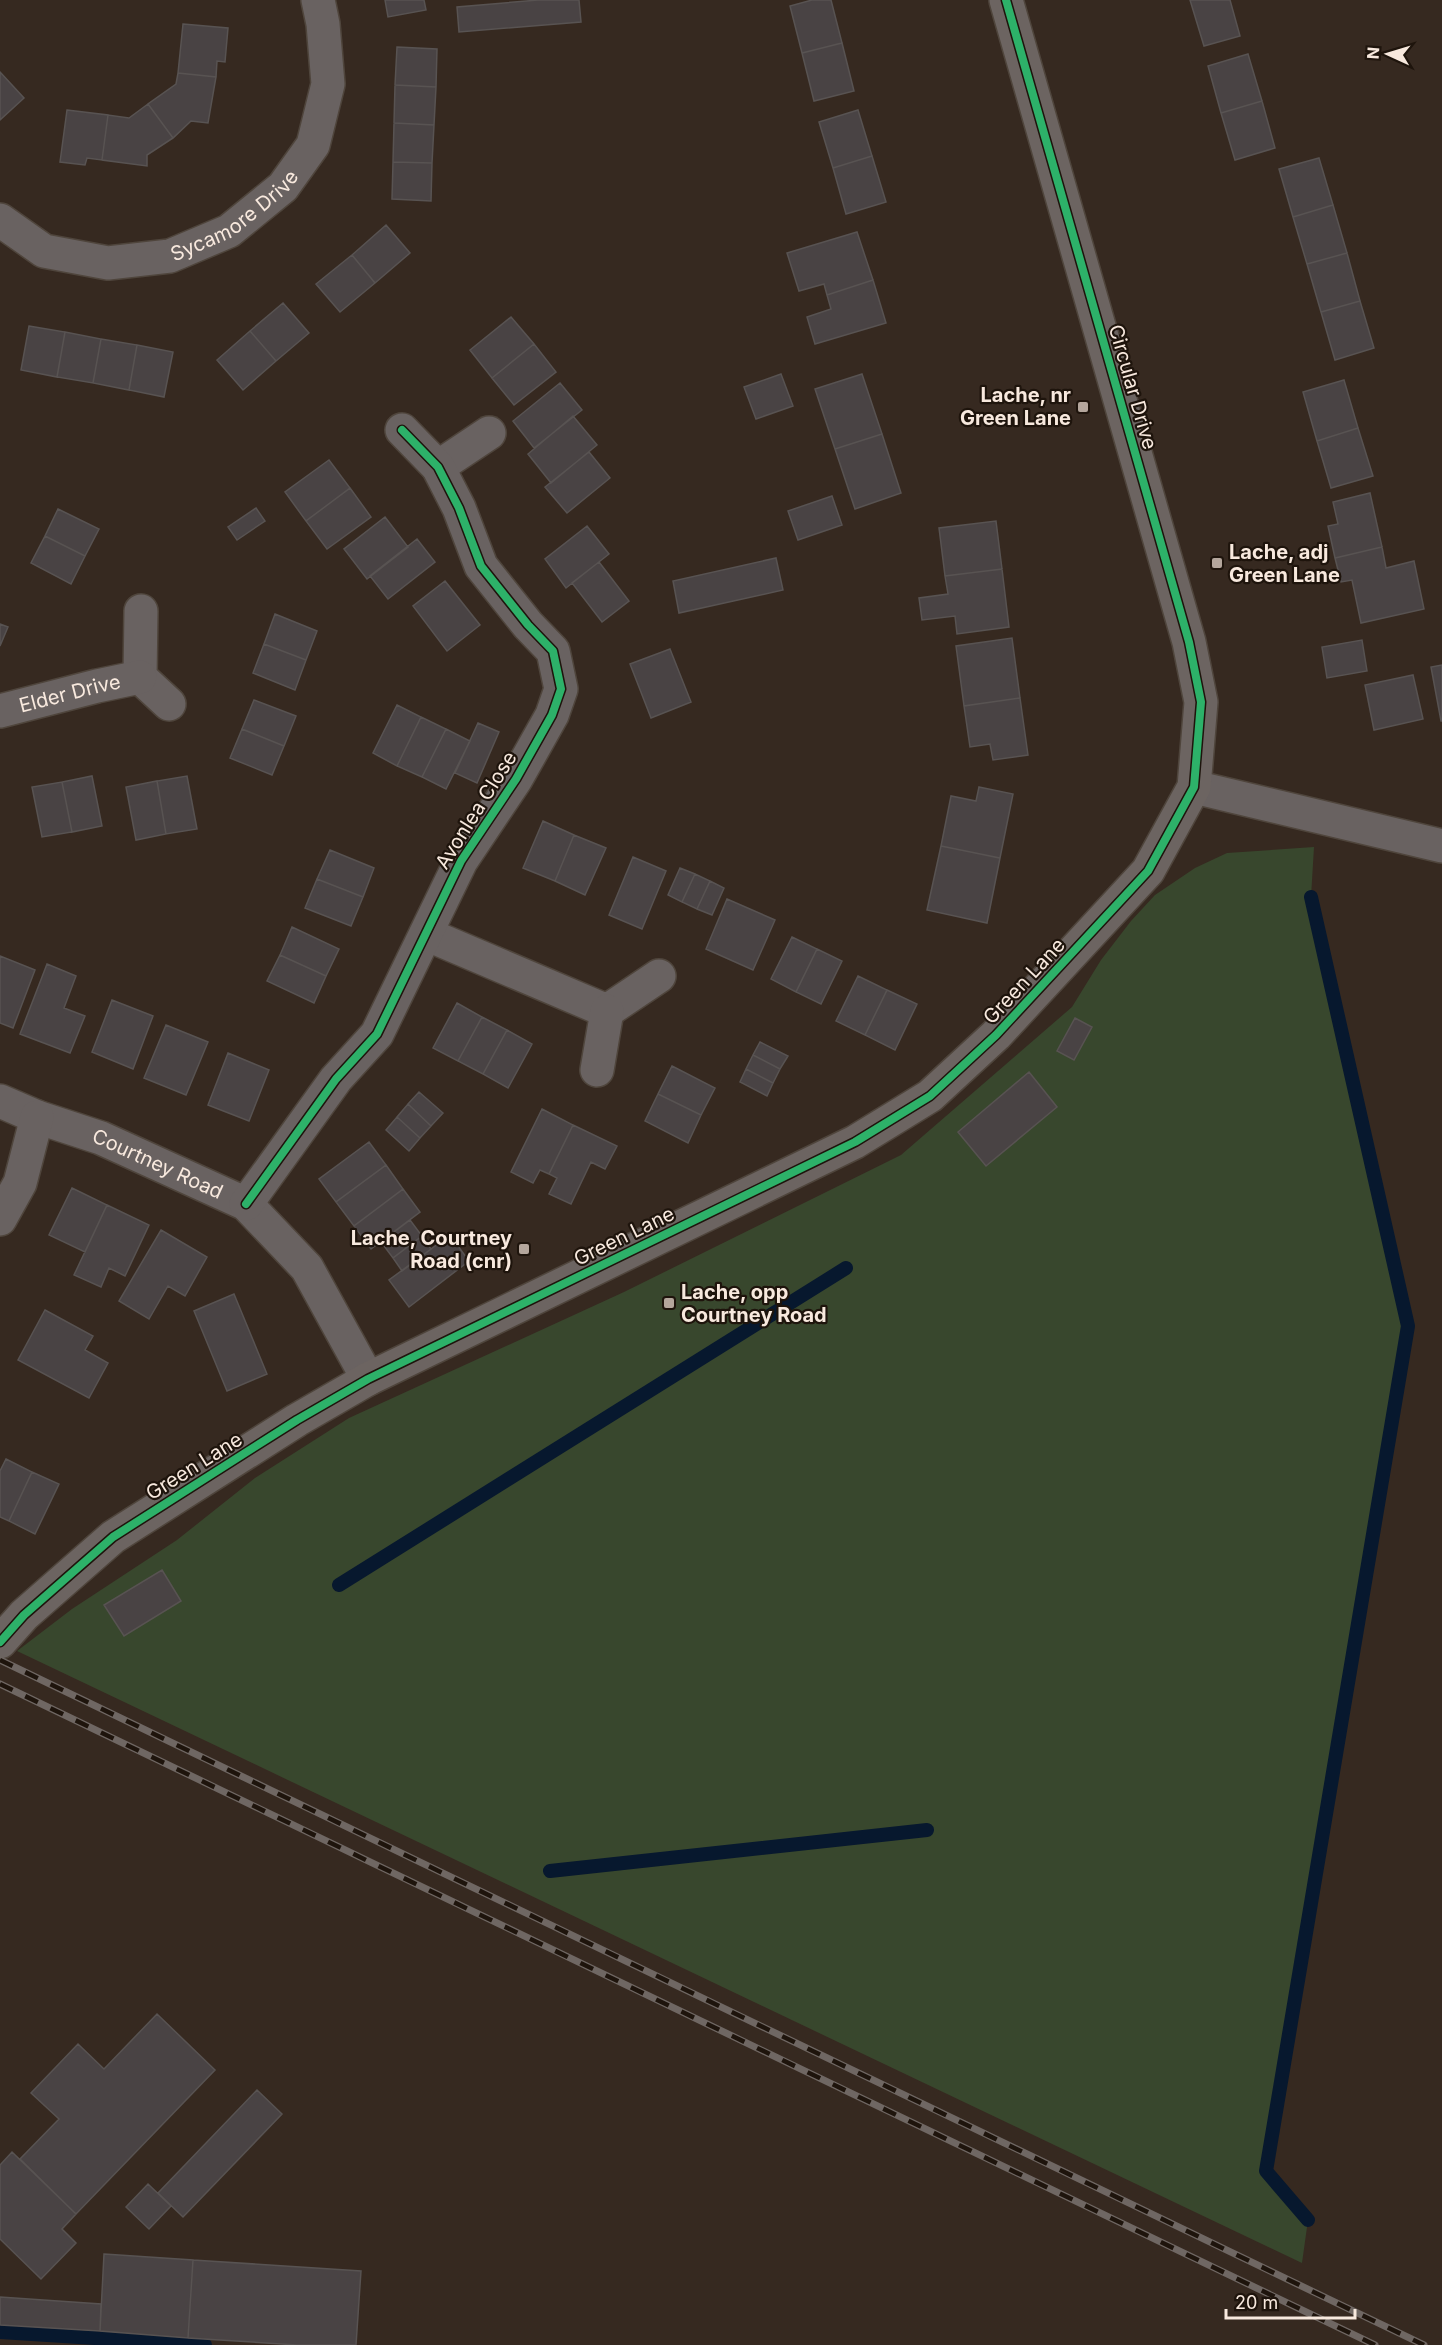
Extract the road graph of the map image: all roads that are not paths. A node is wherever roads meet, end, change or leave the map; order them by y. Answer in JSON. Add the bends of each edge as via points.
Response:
{"nodes":[{"id":1,"x":318,"y":0,"type":"edge"},
{"id":2,"x":1006,"y":0,"type":"edge"},
{"id":3,"x":0,"y":220,"type":"edge"},
{"id":4,"x":402,"y":430,"type":"dead end"},
{"id":5,"x":489,"y":433,"type":"dead end"},
{"id":6,"x":438,"y":467,"type":"junction"},
{"id":7,"x":141,"y":611,"type":"dead end"},
{"id":8,"x":140,"y":677,"type":"junction"},
{"id":9,"x":169,"y":704,"type":"dead end"},
{"id":10,"x":0,"y":711,"type":"edge"},
{"id":11,"x":1194,"y":787,"type":"junction"},
{"id":12,"x":1442,"y":846,"type":"edge"},
{"id":13,"x":426,"y":934,"type":"junction"},
{"id":14,"x":659,"y":976,"type":"dead end"},
{"id":15,"x":607,"y":1011,"type":"junction"},
{"id":16,"x":597,"y":1070,"type":"dead end"},
{"id":17,"x":0,"y":1101,"type":"edge"},
{"id":18,"x":37,"y":1117,"type":"junction"},
{"id":19,"x":246,"y":1204,"type":"junction"},
{"id":20,"x":0,"y":1219,"type":"edge"},
{"id":21,"x":368,"y":1379,"type":"junction"},
{"id":22,"x":0,"y":1642,"type":"edge"}],
"edges":[{"from":1,"to":3,"type":"street","name":"Sycamore Drive","via":[[328,84],[313,145],[283,187],[229,231],[170,256],[108,262],[44,251]]},
{"from":2,"to":11,"type":"street","name":"Circular Drive","via":[[1189,642],[1201,702]]},
{"from":4,"to":6,"type":"street","name":"Avonlea Close"},
{"from":5,"to":6,"type":"street"},
{"from":6,"to":13,"type":"street","name":"Avonlea Close","via":[[481,566],[553,651],[561,689],[552,715],[516,779],[461,861]]},
{"from":7,"to":8,"type":"street","name":"Elder Drive"},
{"from":8,"to":9,"type":"street","name":"Elder Drive"},
{"from":8,"to":10,"type":"street","name":"Elder Drive"},
{"from":11,"to":12,"type":"street"},
{"from":11,"to":21,"type":"street","name":"Green Lane","via":[[1148,871],[996,1035],[930,1096],[855,1142]]},
{"from":13,"to":15,"type":"street"},
{"from":13,"to":19,"type":"street","name":"Avonlea Close","via":[[377,1034],[336,1078]]},
{"from":14,"to":15,"type":"street"},
{"from":15,"to":16,"type":"street"},
{"from":17,"to":18,"type":"street","name":"Courtney Road"},
{"from":18,"to":19,"type":"street","name":"Courtney Road","via":[[101,1138]]},
{"from":18,"to":20,"type":"street","via":[[20,1184]]},
{"from":19,"to":21,"type":"street","name":"Courtney Road","via":[[307,1269]]},
{"from":21,"to":22,"type":"street","name":"Green Lane","via":[[113,1537],[24,1615]]}]}
